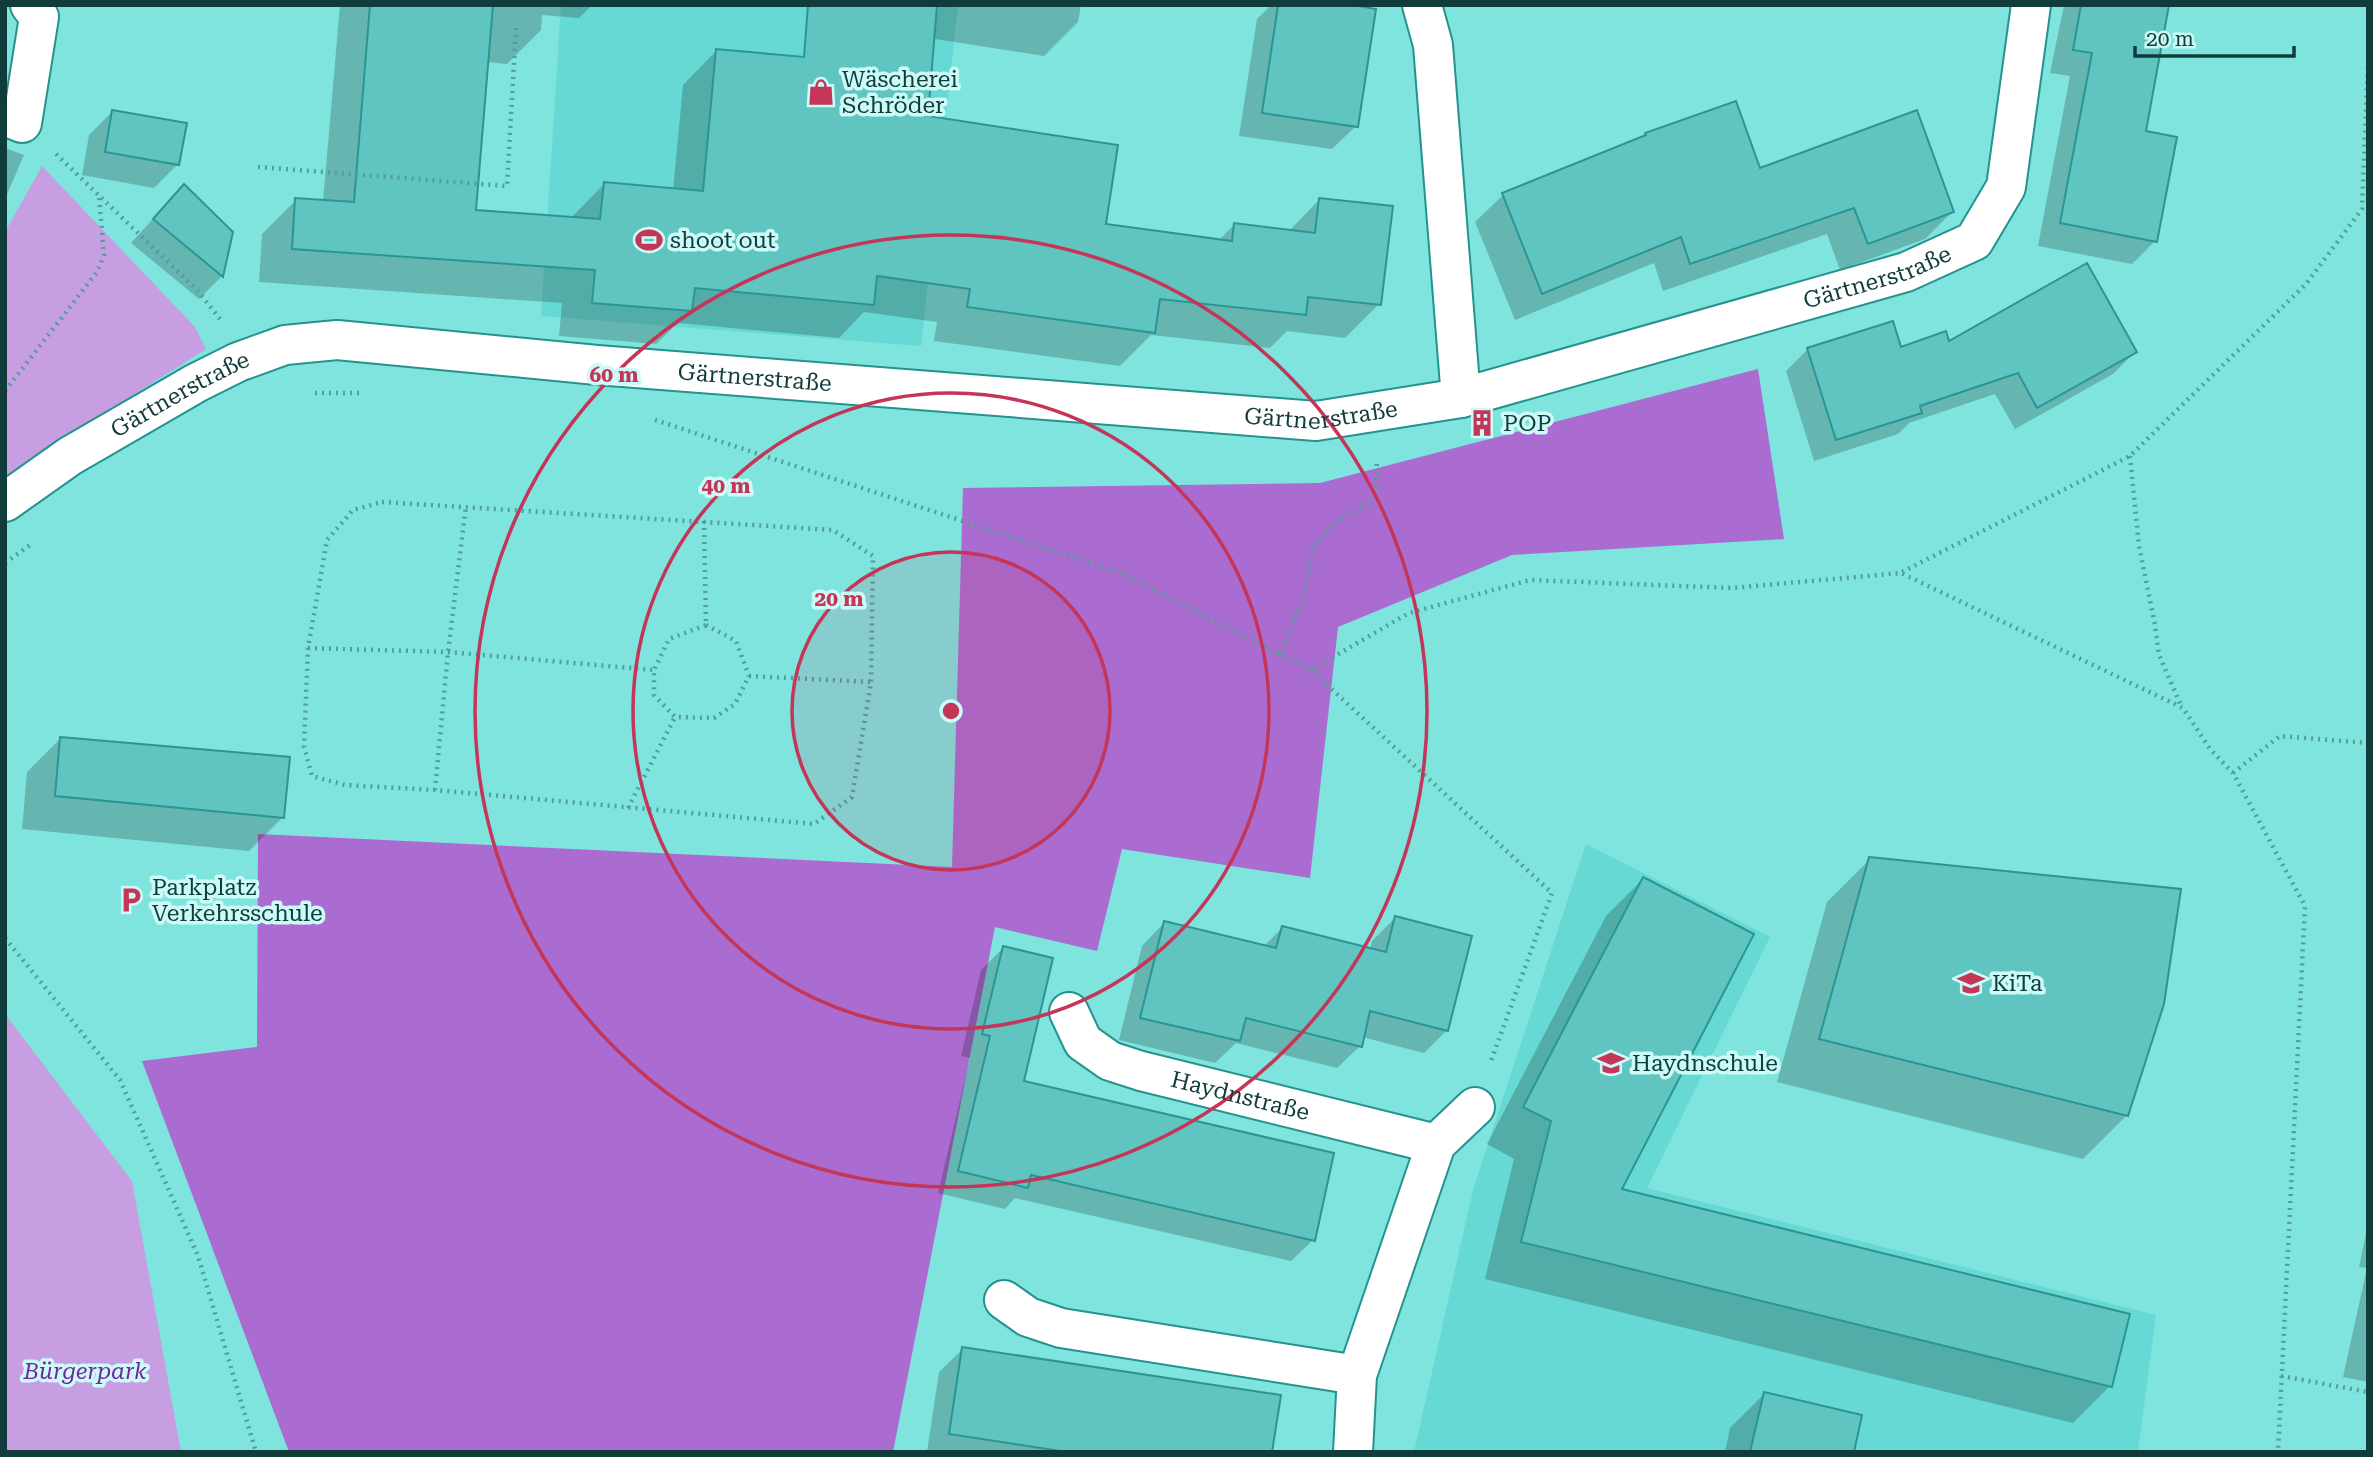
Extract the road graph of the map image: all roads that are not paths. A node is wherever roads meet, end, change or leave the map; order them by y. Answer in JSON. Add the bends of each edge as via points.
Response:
{"nodes":[{"id":1,"x":30,"y":5,"type":"edge"},
{"id":2,"x":1422,"y":5,"type":"edge"},
{"id":3,"x":2031,"y":5,"type":"edge"},
{"id":4,"x":14,"y":119,"type":"edge"},
{"id":5,"x":1461,"y":398,"type":"junction"},
{"id":6,"x":5,"y":502,"type":"edge"},
{"id":7,"x":1069,"y":1012,"type":"dead end"},
{"id":8,"x":1475,"y":1107,"type":"road end"},
{"id":9,"x":1436,"y":1144,"type":"junction"},
{"id":10,"x":1004,"y":1300,"type":"dead end"},
{"id":11,"x":1357,"y":1375,"type":"junction"},
{"id":12,"x":1353,"y":1452,"type":"edge"}],
"edges":[{"from":1,"to":4,"type":"street","via":[[39,17]]},
{"from":2,"to":5,"type":"street","via":[[1433,45]]},
{"from":3,"to":5,"type":"street","name":"Gärtnerstraße","via":[[2006,187],[1974,241],[1906,272]]},
{"from":5,"to":6,"type":"street","name":"Gärtnerstraße","via":[[1316,421],[337,340],[285,345],[238,362],[70,456]]},
{"from":7,"to":9,"type":"street","name":"Haydnstraße","via":[[1083,1042],[1111,1061]]},
{"from":8,"to":9,"type":"street"},
{"from":9,"to":11,"type":"street"},
{"from":10,"to":11,"type":"street","via":[[1028,1317],[1062,1328]]},
{"from":11,"to":12,"type":"street"}]}
